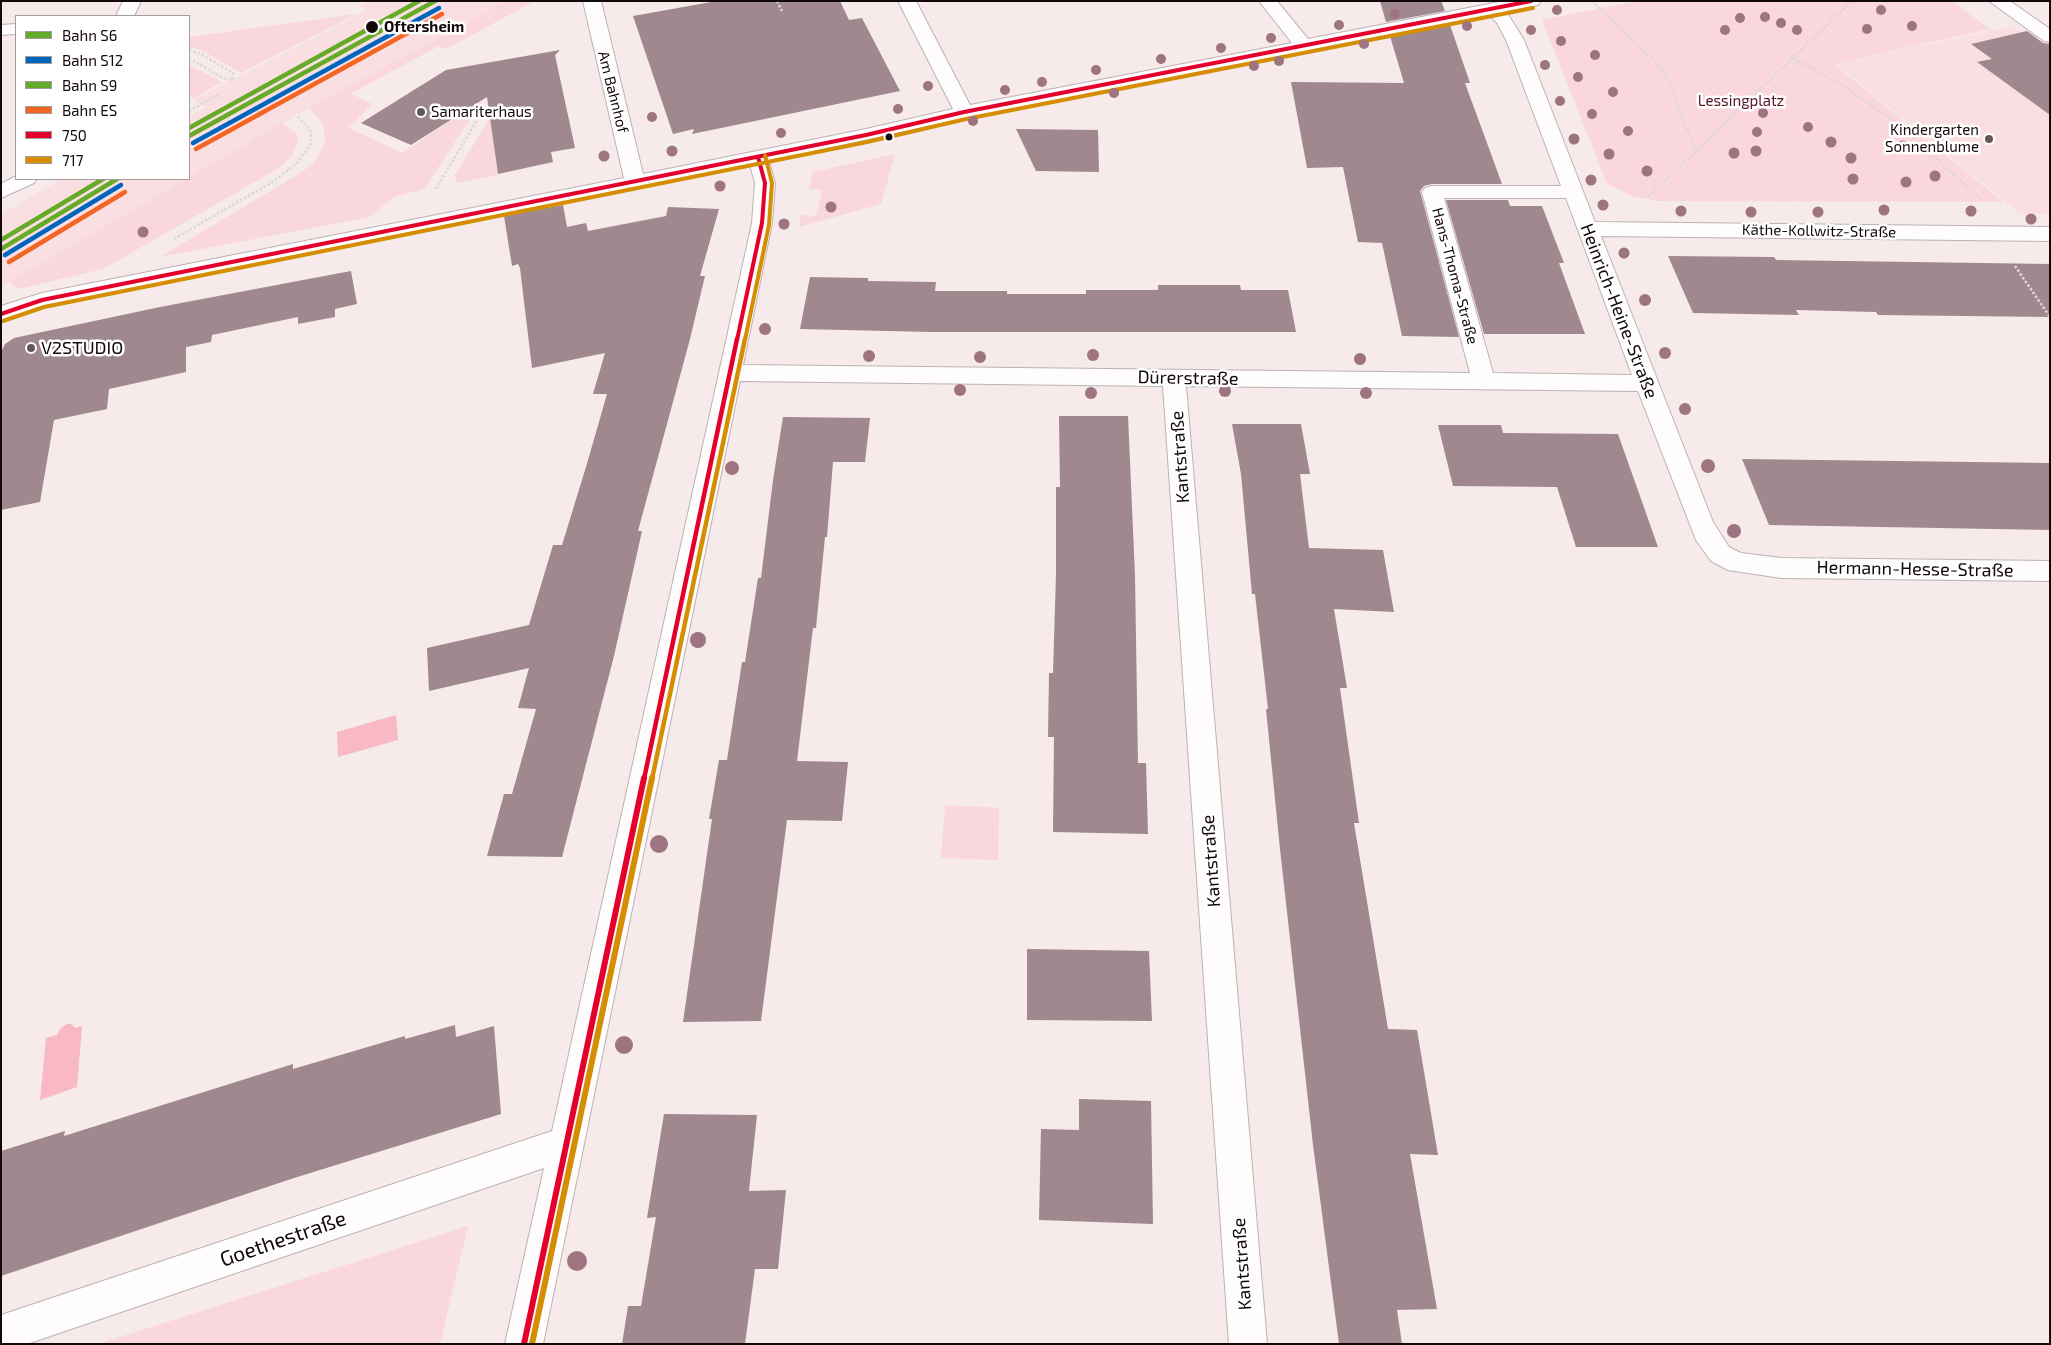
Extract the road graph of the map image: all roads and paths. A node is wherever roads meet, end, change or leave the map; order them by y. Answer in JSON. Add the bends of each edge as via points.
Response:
{"nodes":[{"id":1,"x":132,"y":1,"type":"edge"},
{"id":2,"x":612,"y":1,"type":"edge"},
{"id":3,"x":777,"y":1,"type":"edge"},
{"id":4,"x":907,"y":1,"type":"edge"},
{"id":5,"x":1268,"y":1,"type":"edge"},
{"id":6,"x":1532,"y":1,"type":"edge"},
{"id":7,"x":1592,"y":1,"type":"edge"},
{"id":8,"x":1852,"y":1,"type":"edge"},
{"id":9,"x":1998,"y":1,"type":"edge"},
{"id":10,"x":592,"y":3,"type":"edge"},
{"id":11,"x":1494,"y":9,"type":"junction"},
{"id":12,"x":782,"y":10,"type":"dead end"},
{"id":13,"x":126,"y":15,"type":"edge"},
{"id":14,"x":15,"y":28,"type":"edge"},
{"id":15,"x":1,"y":30,"type":"edge"},
{"id":16,"x":2050,"y":37,"type":"edge"},
{"id":17,"x":1304,"y":46,"type":"junction"},
{"id":18,"x":190,"y":50,"type":"edge"},
{"id":19,"x":1793,"y":58,"type":"junction"},
{"id":20,"x":190,"y":59,"type":"edge"},
{"id":21,"x":356,"y":59,"type":"junction"},
{"id":22,"x":362,"y":62,"type":"dead end"},
{"id":23,"x":342,"y":66,"type":"dead end"},
{"id":24,"x":222,"y":98,"type":"dead end"},
{"id":25,"x":484,"y":108,"type":"dead end"},
{"id":26,"x":190,"y":110,"type":"edge"},
{"id":27,"x":256,"y":112,"type":"dead end"},
{"id":28,"x":964,"y":112,"type":"junction"},
{"id":29,"x":297,"y":116,"type":"dead end"},
{"id":30,"x":1696,"y":151,"type":"junction"},
{"id":31,"x":758,"y":156,"type":"junction"},
{"id":32,"x":25,"y":180,"type":"edge"},
{"id":33,"x":635,"y":182,"type":"junction"},
{"id":34,"x":1,"y":192,"type":"edge"},
{"id":35,"x":1574,"y":192,"type":"junction"},
{"id":36,"x":440,"y":222,"type":"junction"},
{"id":37,"x":1636,"y":229,"type":"junction"},
{"id":38,"x":1588,"y":230,"type":"junction"},
{"id":39,"x":1993,"y":234,"type":"junction"},
{"id":40,"x":2016,"y":234,"type":"junction"},
{"id":41,"x":2050,"y":234,"type":"edge"},
{"id":42,"x":172,"y":240,"type":"dead end"},
{"id":43,"x":1,"y":314,"type":"edge"},
{"id":44,"x":2050,"y":318,"type":"edge"},
{"id":45,"x":729,"y":373,"type":"junction"},
{"id":46,"x":1174,"y":378,"type":"junction"},
{"id":47,"x":1484,"y":381,"type":"junction"},
{"id":48,"x":1647,"y":383,"type":"junction"},
{"id":49,"x":1781,"y":568,"type":"joint"},
{"id":50,"x":2050,"y":571,"type":"edge"},
{"id":51,"x":566,"y":1144,"type":"junction"},
{"id":52,"x":1,"y":1334,"type":"edge"},
{"id":53,"x":524,"y":1344,"type":"edge"},
{"id":54,"x":1248,"y":1344,"type":"edge"}],
"edges":[{"from":1,"to":13,"type":"street"},
{"from":2,"to":10,"type":"street"},
{"from":3,"to":12,"type":"path"},
{"from":4,"to":28,"type":"street"},
{"from":5,"to":17,"type":"street"},
{"from":6,"to":11,"type":"street"},
{"from":7,"to":30,"type":"path","via":[[1663,69]]},
{"from":8,"to":19,"type":"path"},
{"from":9,"to":16,"type":"street"},
{"from":10,"to":33,"type":"street","name":"Am Bahnhof"},
{"from":11,"to":17,"type":"street"},
{"from":11,"to":35,"type":"street","name":"Heinrich-Heine-Straße","via":[[1515,40]]},
{"from":14,"to":15,"type":"street"},
{"from":17,"to":28,"type":"street"},
{"from":18,"to":20,"type":"path","via":[[233,73],[232,80],[224,79]]},
{"from":19,"to":30,"type":"path"},
{"from":19,"to":40,"type":"path","via":[[1844,86],[1900,126]]},
{"from":21,"to":22,"type":"path"},
{"from":21,"to":23,"type":"path"},
{"from":21,"to":27,"type":"path","via":[[349,55],[263,103],[268,106]]},
{"from":24,"to":26,"type":"path","via":[[217,95]]},
{"from":25,"to":36,"type":"path","via":[[435,188]]},
{"from":28,"to":31,"type":"street"},
{"from":29,"to":42,"type":"path","via":[[310,129],[312,137],[297,163],[274,181]]},
{"from":30,"to":37,"type":"path","via":[[1644,201]]},
{"from":31,"to":33,"type":"street"},
{"from":31,"to":45,"type":"street","via":[[765,182],[762,223]]},
{"from":32,"to":34,"type":"street"},
{"from":33,"to":36,"type":"street"},
{"from":35,"to":38,"type":"street","name":"Heinrich-Heine-Straße"},
{"from":35,"to":47,"type":"street","name":"Hans-Thoma-Straße","via":[[1432,192]]},
{"from":36,"to":43,"type":"street","via":[[42,300]]},
{"from":37,"to":38,"type":"street","name":"Käthe-Kollwitz-Straße"},
{"from":37,"to":39,"type":"street","name":"Käthe-Kollwitz-Straße"},
{"from":38,"to":48,"type":"street","name":"Heinrich-Heine-Straße"},
{"from":39,"to":40,"type":"street","name":"Käthe-Kollwitz-Straße"},
{"from":39,"to":44,"type":"path"},
{"from":40,"to":41,"type":"street","name":"Käthe-Kollwitz-Straße"},
{"from":45,"to":46,"type":"street","name":"Dürerstraße"},
{"from":45,"to":51,"type":"street"},
{"from":46,"to":47,"type":"street","name":"Dürerstraße"},
{"from":46,"to":54,"type":"street","name":"Kantstraße"},
{"from":47,"to":48,"type":"street","name":"Dürerstraße"},
{"from":48,"to":49,"type":"street","name":"Heinrich-Heine-Straße","via":[[1709,540],[1720,554],[1737,564]]},
{"from":49,"to":50,"type":"street","name":"Hermann-Hesse-Straße"},
{"from":51,"to":52,"type":"street","name":"Goethestraße"},
{"from":51,"to":53,"type":"street"}]}
